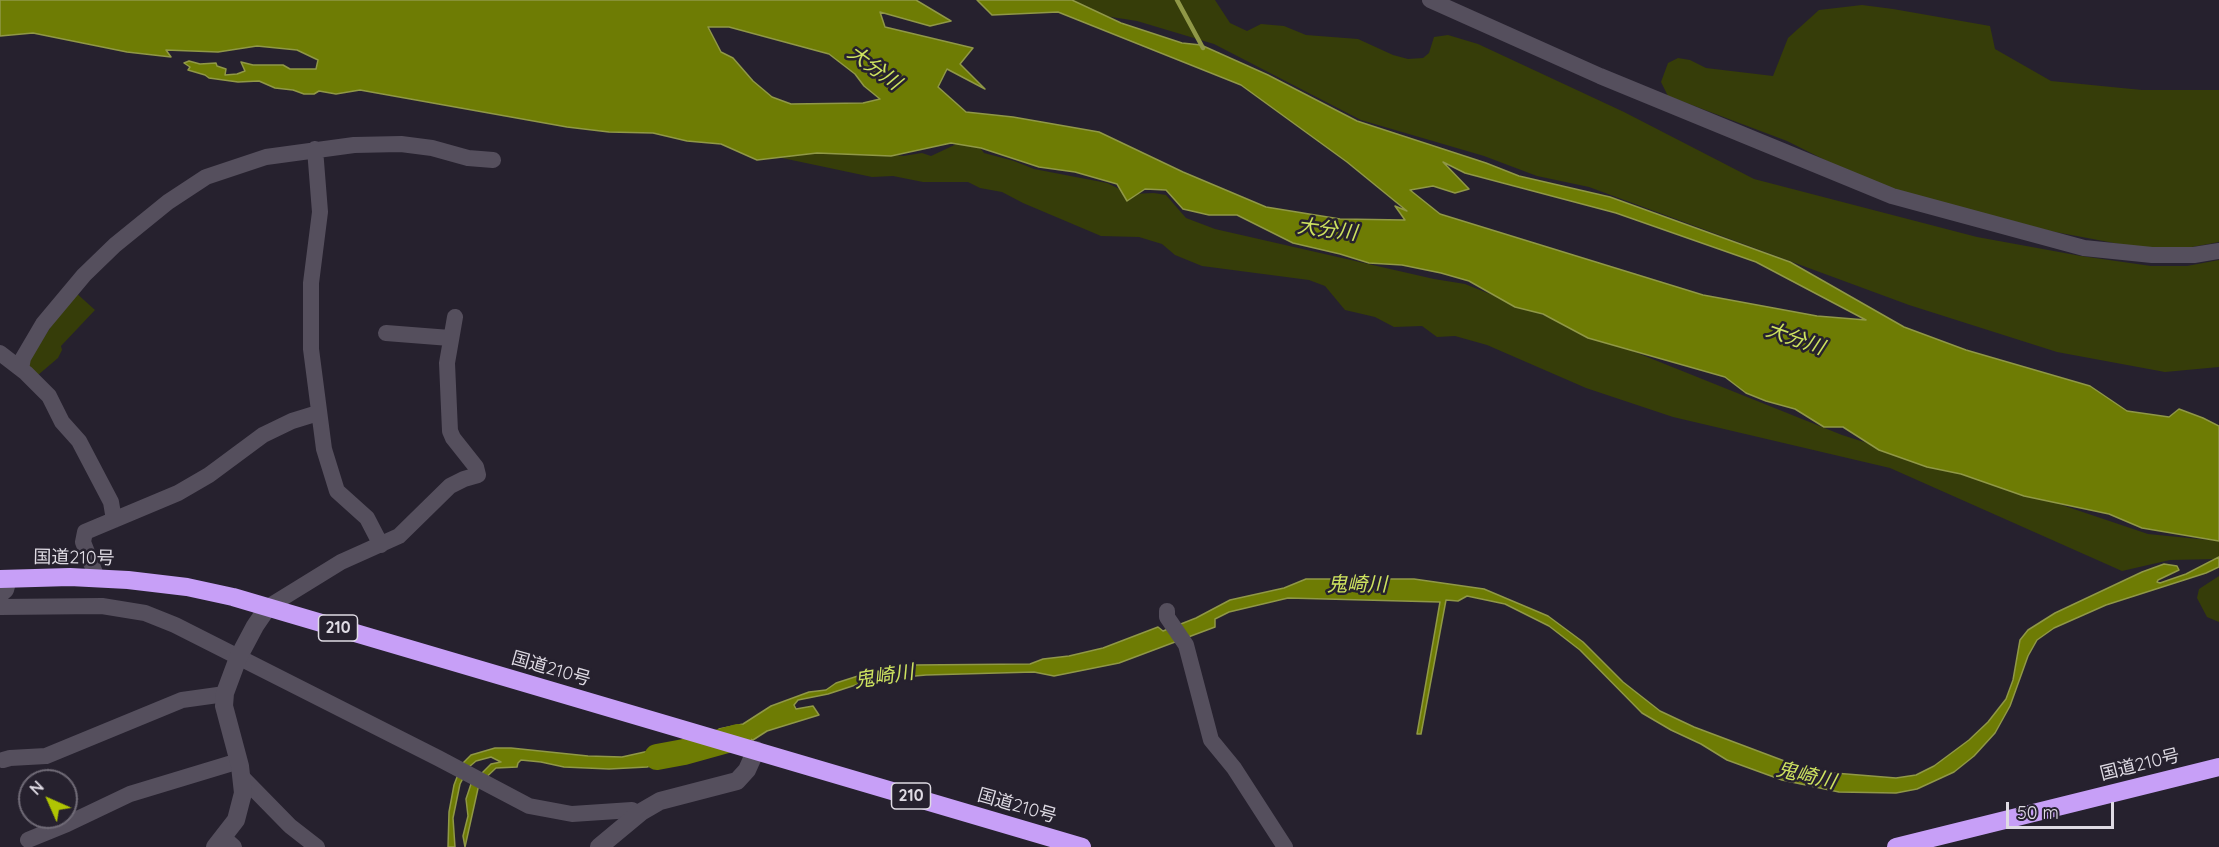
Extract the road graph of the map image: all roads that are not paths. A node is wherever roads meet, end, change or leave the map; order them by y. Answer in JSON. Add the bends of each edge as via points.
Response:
{"nodes":[{"id":1,"x":1430,"y":0,"type":"edge"},
{"id":2,"x":315,"y":149,"type":"junction"},
{"id":3,"x":493,"y":160,"type":"dead end"},
{"id":4,"x":2219,"y":250,"type":"edge"},
{"id":5,"x":455,"y":317,"type":"dead end"},
{"id":6,"x":386,"y":333,"type":"dead end"},
{"id":7,"x":450,"y":338,"type":"junction"},
{"id":8,"x":0,"y":353,"type":"edge"},
{"id":9,"x":21,"y":369,"type":"junction"},
{"id":10,"x":318,"y":413,"type":"junction"},
{"id":11,"x":114,"y":520,"type":"junction"},
{"id":12,"x":381,"y":545,"type":"junction"},
{"id":13,"x":97,"y":578,"type":"junction"},
{"id":14,"x":3,"y":584,"type":"edge"},
{"id":15,"x":0,"y":607,"type":"edge"},
{"id":16,"x":268,"y":607,"type":"junction"},
{"id":17,"x":1167,"y":614,"type":"dead end"},
{"id":18,"x":238,"y":658,"type":"junction"},
{"id":19,"x":225,"y":694,"type":"junction"},
{"id":20,"x":748,"y":748,"type":"junction"},
{"id":21,"x":3,"y":760,"type":"dead end"},
{"id":22,"x":2219,"y":767,"type":"edge"},
{"id":23,"x":241,"y":769,"type":"junction"},
{"id":24,"x":638,"y":814,"type":"junction"},
{"id":25,"x":27,"y":840,"type":"dead end"},
{"id":26,"x":224,"y":844,"type":"edge"},
{"id":27,"x":1919,"y":844,"type":"edge"},
{"id":28,"x":316,"y":847,"type":"edge"},
{"id":29,"x":598,"y":847,"type":"edge"},
{"id":30,"x":1082,"y":847,"type":"edge"},
{"id":31,"x":1285,"y":847,"type":"edge"},
{"id":32,"x":1896,"y":847,"type":"edge"}],
"edges":[{"from":1,"to":4,"type":"street","via":[[1610,80],[1892,196],[2084,248],[2152,255],[2193,255]]},
{"from":2,"to":3,"type":"street","via":[[401,144]]},
{"from":2,"to":9,"type":"street","via":[[236,166],[181,192],[84,275],[43,324],[23,358]]},
{"from":2,"to":10,"type":"street","via":[[320,212],[310,316]]},
{"from":5,"to":7,"type":"street"},
{"from":6,"to":7,"type":"street"},
{"from":7,"to":12,"type":"street","via":[[447,377],[451,434],[478,475],[450,486],[403,533]]},
{"from":8,"to":9,"type":"street"},
{"from":9,"to":11,"type":"street","via":[[49,396],[62,422],[79,441],[111,502]]},
{"from":10,"to":11,"type":"street","via":[[263,435],[191,486]]},
{"from":10,"to":12,"type":"street","via":[[326,460],[337,491],[368,518]]},
{"from":11,"to":13,"type":"street","via":[[83,535]]},
{"from":12,"to":16,"type":"street","via":[[341,562]]},
{"from":13,"to":14,"type":"highway","name":"国道210号","number":"210"},
{"from":13,"to":16,"type":"highway","name":"国道210号","number":"210","via":[[187,587]]},
{"from":15,"to":18,"type":"street","via":[[126,609],[162,619]]},
{"from":16,"to":18,"type":"street"},
{"from":16,"to":20,"type":"highway","name":"国道210号","number":"210"},
{"from":17,"to":31,"type":"street","via":[[1185,641],[1211,740]]},
{"from":18,"to":19,"type":"street"},
{"from":18,"to":24,"type":"street","via":[[529,806],[572,814],[632,810]]},
{"from":19,"to":21,"type":"street","via":[[183,700],[46,756]]},
{"from":19,"to":23,"type":"street","via":[[225,713]]},
{"from":20,"to":24,"type":"street","via":[[747,770],[737,781],[671,797]]},
{"from":20,"to":30,"type":"highway","name":"国道210号","number":"210"},
{"from":22,"to":27,"type":"highway","name":"国道210号"},
{"from":23,"to":25,"type":"street","via":[[130,794]]},
{"from":23,"to":26,"type":"street","via":[[240,813]]},
{"from":23,"to":28,"type":"street","via":[[290,826]]},
{"from":24,"to":29,"type":"street"},
{"from":27,"to":32,"type":"highway","name":"国道210号"}]}
